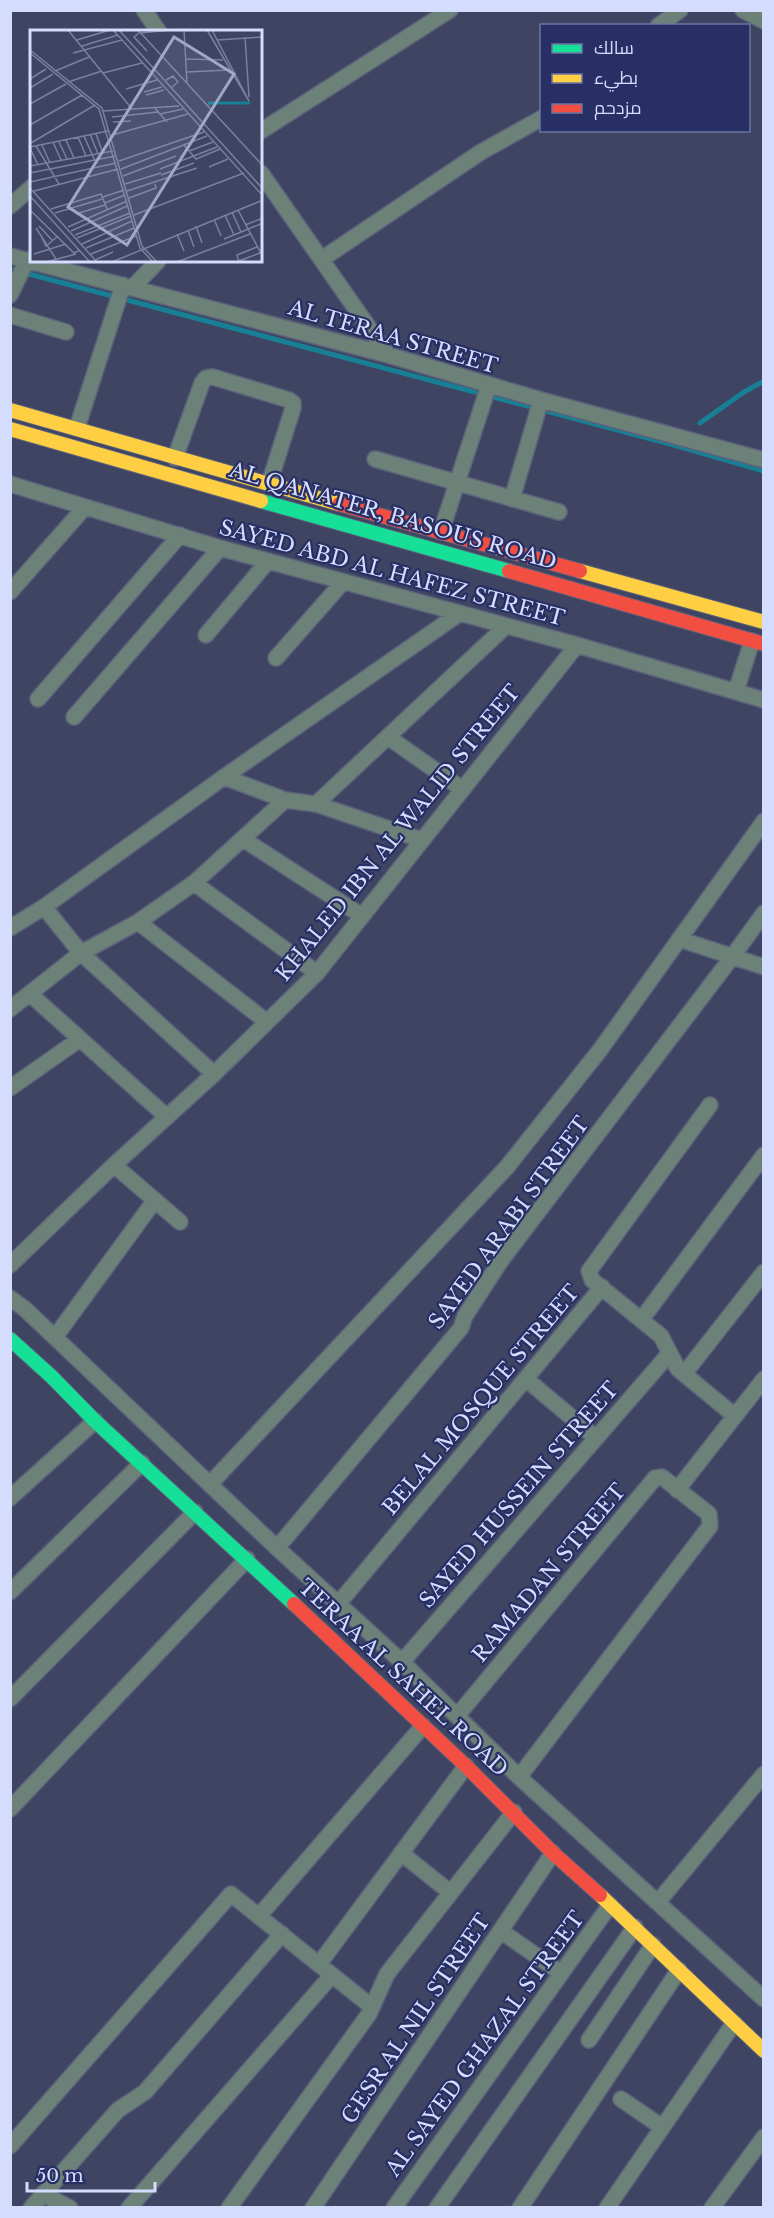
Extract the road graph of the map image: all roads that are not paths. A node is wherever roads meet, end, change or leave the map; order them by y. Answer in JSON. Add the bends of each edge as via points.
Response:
{"nodes":[{"id":1,"x":144,"y":10,"type":"edge"},
{"id":2,"x":450,"y":10,"type":"edge"},
{"id":3,"x":681,"y":10,"type":"edge"},
{"id":4,"x":743,"y":10,"type":"edge"},
{"id":5,"x":764,"y":21,"type":"edge"},
{"id":6,"x":661,"y":24,"type":"edge"},
{"id":7,"x":158,"y":30,"type":"edge"},
{"id":8,"x":540,"y":119,"type":"edge"},
{"id":9,"x":262,"y":129,"type":"edge"},
{"id":10,"x":262,"y":174,"type":"edge"},
{"id":11,"x":30,"y":189,"type":"edge"},
{"id":12,"x":10,"y":206,"type":"edge"},
{"id":13,"x":10,"y":256,"type":"edge"},
{"id":14,"x":322,"y":259,"type":"junction"},
{"id":15,"x":27,"y":260,"type":"junction"},
{"id":16,"x":30,"y":260,"type":"edge"},
{"id":17,"x":157,"y":262,"type":"edge"},
{"id":18,"x":45,"y":263,"type":"edge"},
{"id":19,"x":127,"y":287,"type":"junction"},
{"id":20,"x":10,"y":295,"type":"edge"},
{"id":21,"x":10,"y":315,"type":"edge"},
{"id":22,"x":66,"y":332,"type":"dead end"},
{"id":23,"x":388,"y":355,"type":"junction"},
{"id":24,"x":489,"y":385,"type":"junction"},
{"id":25,"x":541,"y":400,"type":"junction"},
{"id":26,"x":10,"y":410,"type":"edge"},
{"id":27,"x":10,"y":429,"type":"edge"},
{"id":28,"x":77,"y":429,"type":"junction"},
{"id":29,"x":175,"y":458,"type":"junction"},
{"id":30,"x":375,"y":459,"type":"dead end"},
{"id":31,"x":764,"y":460,"type":"edge"},
{"id":32,"x":10,"y":484,"type":"edge"},
{"id":33,"x":269,"y":484,"type":"junction"},
{"id":34,"x":457,"y":484,"type":"junction"},
{"id":35,"x":512,"y":499,"type":"junction"},
{"id":36,"x":85,"y":507,"type":"junction"},
{"id":37,"x":559,"y":512,"type":"dead end"},
{"id":38,"x":441,"y":532,"type":"junction"},
{"id":39,"x":180,"y":535,"type":"junction"},
{"id":40,"x":220,"y":548,"type":"junction"},
{"id":41,"x":268,"y":561,"type":"junction"},
{"id":42,"x":343,"y":582,"type":"junction"},
{"id":43,"x":10,"y":592,"type":"edge"},
{"id":44,"x":460,"y":613,"type":"junction"},
{"id":45,"x":764,"y":622,"type":"edge"},
{"id":46,"x":506,"y":626,"type":"junction"},
{"id":47,"x":206,"y":635,"type":"dead end"},
{"id":48,"x":758,"y":643,"type":"edge"},
{"id":49,"x":577,"y":645,"type":"junction"},
{"id":50,"x":276,"y":658,"type":"dead end"},
{"id":51,"x":735,"y":691,"type":"junction"},
{"id":52,"x":38,"y":699,"type":"dead end"},
{"id":53,"x":764,"y":700,"type":"edge"},
{"id":54,"x":74,"y":717,"type":"dead end"},
{"id":55,"x":388,"y":737,"type":"junction"},
{"id":56,"x":224,"y":777,"type":"junction"},
{"id":57,"x":462,"y":789,"type":"junction"},
{"id":58,"x":285,"y":800,"type":"junction"},
{"id":59,"x":316,"y":804,"type":"junction"},
{"id":60,"x":764,"y":821,"type":"edge"},
{"id":61,"x":243,"y":839,"type":"junction"},
{"id":62,"x":422,"y":840,"type":"junction"},
{"id":63,"x":194,"y":883,"type":"junction"},
{"id":64,"x":44,"y":907,"type":"junction"},
{"id":65,"x":10,"y":912,"type":"edge"},
{"id":66,"x":764,"y":913,"type":"edge"},
{"id":67,"x":362,"y":916,"type":"junction"},
{"id":68,"x":26,"y":917,"type":"junction"},
{"id":69,"x":138,"y":922,"type":"junction"},
{"id":70,"x":10,"y":928,"type":"edge"},
{"id":71,"x":679,"y":939,"type":"junction"},
{"id":72,"x":81,"y":953,"type":"junction"},
{"id":73,"x":732,"y":957,"type":"junction"},
{"id":74,"x":764,"y":968,"type":"edge"},
{"id":75,"x":317,"y":973,"type":"junction"},
{"id":76,"x":30,"y":994,"type":"junction"},
{"id":77,"x":10,"y":1009,"type":"edge"},
{"id":78,"x":267,"y":1022,"type":"junction"},
{"id":79,"x":80,"y":1040,"type":"junction"},
{"id":80,"x":214,"y":1074,"type":"junction"},
{"id":81,"x":10,"y":1088,"type":"edge"},
{"id":82,"x":710,"y":1105,"type":"dead end"},
{"id":83,"x":167,"y":1117,"type":"junction"},
{"id":84,"x":764,"y":1155,"type":"edge"},
{"id":85,"x":114,"y":1165,"type":"junction"},
{"id":86,"x":155,"y":1200,"type":"junction"},
{"id":87,"x":180,"y":1222,"type":"dead end"},
{"id":88,"x":10,"y":1265,"type":"edge"},
{"id":89,"x":764,"y":1272,"type":"edge"},
{"id":90,"x":602,"y":1287,"type":"junction"},
{"id":91,"x":10,"y":1298,"type":"edge"},
{"id":92,"x":641,"y":1320,"type":"junction"},
{"id":93,"x":55,"y":1337,"type":"junction"},
{"id":94,"x":10,"y":1339,"type":"edge"},
{"id":95,"x":669,"y":1354,"type":"junction"},
{"id":96,"x":684,"y":1374,"type":"junction"},
{"id":97,"x":526,"y":1379,"type":"junction"},
{"id":98,"x":764,"y":1379,"type":"edge"},
{"id":99,"x":735,"y":1416,"type":"junction"},
{"id":100,"x":95,"y":1421,"type":"junction"},
{"id":101,"x":596,"y":1438,"type":"junction"},
{"id":102,"x":142,"y":1463,"type":"junction"},
{"id":103,"x":210,"y":1484,"type":"junction"},
{"id":104,"x":677,"y":1490,"type":"junction"},
{"id":105,"x":11,"y":1497,"type":"edge"},
{"id":106,"x":195,"y":1512,"type":"junction"},
{"id":107,"x":277,"y":1548,"type":"junction"},
{"id":108,"x":247,"y":1559,"type":"junction"},
{"id":109,"x":10,"y":1592,"type":"edge"},
{"id":110,"x":338,"y":1604,"type":"junction"},
{"id":111,"x":402,"y":1662,"type":"junction"},
{"id":112,"x":10,"y":1699,"type":"edge"},
{"id":113,"x":458,"y":1716,"type":"junction"},
{"id":114,"x":423,"y":1726,"type":"junction"},
{"id":115,"x":466,"y":1766,"type":"junction"},
{"id":116,"x":764,"y":1774,"type":"edge"},
{"id":117,"x":519,"y":1776,"type":"junction"},
{"id":118,"x":10,"y":1809,"type":"edge"},
{"id":119,"x":514,"y":1812,"type":"junction"},
{"id":120,"x":401,"y":1853,"type":"junction"},
{"id":121,"x":553,"y":1853,"type":"junction"},
{"id":122,"x":451,"y":1893,"type":"junction"},
{"id":123,"x":658,"y":1902,"type":"junction"},
{"id":124,"x":610,"y":1905,"type":"junction"},
{"id":125,"x":259,"y":1916,"type":"junction"},
{"id":126,"x":635,"y":1927,"type":"junction"},
{"id":127,"x":501,"y":1931,"type":"junction"},
{"id":128,"x":282,"y":1934,"type":"junction"},
{"id":129,"x":653,"y":1945,"type":"junction"},
{"id":130,"x":319,"y":1964,"type":"junction"},
{"id":131,"x":679,"y":1970,"type":"junction"},
{"id":132,"x":561,"y":1973,"type":"junction"},
{"id":133,"x":332,"y":1975,"type":"junction"},
{"id":134,"x":764,"y":1999,"type":"edge"},
{"id":135,"x":372,"y":2007,"type":"junction"},
{"id":136,"x":734,"y":2023,"type":"junction"},
{"id":137,"x":589,"y":2040,"type":"dead end"},
{"id":138,"x":764,"y":2050,"type":"edge"},
{"id":139,"x":621,"y":2099,"type":"dead end"},
{"id":140,"x":662,"y":2127,"type":"junction"},
{"id":141,"x":764,"y":2137,"type":"edge"},
{"id":142,"x":10,"y":2146,"type":"edge"},
{"id":143,"x":43,"y":2194,"type":"junction"},
{"id":144,"x":31,"y":2208,"type":"edge"},
{"id":145,"x":70,"y":2208,"type":"edge"},
{"id":146,"x":129,"y":2208,"type":"edge"},
{"id":147,"x":229,"y":2208,"type":"edge"},
{"id":148,"x":313,"y":2208,"type":"edge"},
{"id":149,"x":394,"y":2208,"type":"edge"},
{"id":150,"x":437,"y":2208,"type":"edge"},
{"id":151,"x":520,"y":2208,"type":"edge"},
{"id":152,"x":607,"y":2208,"type":"edge"},
{"id":153,"x":712,"y":2208,"type":"edge"}],
"edges":[{"from":1,"to":7,"type":"street"},
{"from":2,"to":9,"type":"street"},
{"from":3,"to":6,"type":"street"},
{"from":4,"to":5,"type":"street"},
{"from":8,"to":14,"type":"street","via":[[481,152]]},
{"from":10,"to":14,"type":"street"},
{"from":11,"to":12,"type":"street"},
{"from":13,"to":15,"type":"street","name":"AL TERAA STREET"},
{"from":14,"to":23,"type":"street"},
{"from":15,"to":16,"type":"street","name":"AL TERAA STREET"},
{"from":15,"to":20,"type":"street"},
{"from":17,"to":19,"type":"street"},
{"from":18,"to":19,"type":"street","name":"AL TERAA STREET"},
{"from":19,"to":23,"type":"street","name":"AL TERAA STREET"},
{"from":19,"to":28,"type":"street"},
{"from":21,"to":22,"type":"street"},
{"from":23,"to":24,"type":"street","name":"AL TERAA STREET"},
{"from":24,"to":25,"type":"street","name":"AL TERAA STREET"},
{"from":24,"to":34,"type":"street"},
{"from":25,"to":31,"type":"street","name":"AL TERAA STREET"},
{"from":25,"to":35,"type":"street"},
{"from":26,"to":28,"type":"main road","name":"AL QANATER, BASOUS ROAD"},
{"from":27,"to":48,"type":"main road","name":"AL QANATER, BASOUS ROAD"},
{"from":28,"to":29,"type":"main road","name":"AL QANATER, BASOUS ROAD"},
{"from":29,"to":33,"type":"main road","name":"AL QANATER, BASOUS ROAD"},
{"from":29,"to":33,"type":"street","via":[[202,383],[213,377],[293,403]]},
{"from":30,"to":34,"type":"street"},
{"from":32,"to":36,"type":"street","name":"SAYED ABD AL HAFEZ STREET"},
{"from":33,"to":38,"type":"main road","name":"AL QANATER, BASOUS ROAD"},
{"from":34,"to":35,"type":"street"},
{"from":34,"to":38,"type":"street"},
{"from":35,"to":37,"type":"street"},
{"from":36,"to":39,"type":"street","name":"SAYED ABD AL HAFEZ STREET"},
{"from":36,"to":43,"type":"street"},
{"from":38,"to":45,"type":"main road","name":"AL QANATER, BASOUS ROAD"},
{"from":39,"to":40,"type":"street","name":"SAYED ABD AL HAFEZ STREET"},
{"from":39,"to":52,"type":"street"},
{"from":40,"to":41,"type":"street","name":"SAYED ABD AL HAFEZ STREET"},
{"from":40,"to":54,"type":"street"},
{"from":41,"to":42,"type":"street","name":"SAYED ABD AL HAFEZ STREET"},
{"from":41,"to":47,"type":"street"},
{"from":42,"to":44,"type":"street","name":"SAYED ABD AL HAFEZ STREET"},
{"from":42,"to":50,"type":"street"},
{"from":44,"to":46,"type":"street","name":"SAYED ABD AL HAFEZ STREET"},
{"from":44,"to":56,"type":"street"},
{"from":46,"to":49,"type":"street","name":"SAYED ABD AL HAFEZ STREET"},
{"from":46,"to":55,"type":"street"},
{"from":48,"to":51,"type":"street"},
{"from":49,"to":51,"type":"street","name":"SAYED ABD AL HAFEZ STREET"},
{"from":49,"to":57,"type":"street","name":"KHALED IBN AL WALID STREET"},
{"from":51,"to":53,"type":"street","name":"SAYED ABD AL HAFEZ STREET"},
{"from":55,"to":57,"type":"street"},
{"from":55,"to":59,"type":"street"},
{"from":56,"to":58,"type":"street"},
{"from":56,"to":64,"type":"street"},
{"from":57,"to":62,"type":"street","name":"KHALED IBN AL WALID STREET"},
{"from":58,"to":59,"type":"street"},
{"from":58,"to":61,"type":"street"},
{"from":59,"to":62,"type":"street"},
{"from":60,"to":71,"type":"street"},
{"from":61,"to":63,"type":"street"},
{"from":61,"to":67,"type":"street"},
{"from":62,"to":67,"type":"street","name":"KHALED IBN AL WALID STREET"},
{"from":63,"to":69,"type":"street"},
{"from":63,"to":75,"type":"street"},
{"from":64,"to":68,"type":"street"},
{"from":64,"to":72,"type":"street"},
{"from":65,"to":68,"type":"street"},
{"from":66,"to":73,"type":"street","name":"SAYED ARABI STREET"},
{"from":67,"to":75,"type":"street","name":"KHALED IBN AL WALID STREET"},
{"from":68,"to":70,"type":"street"},
{"from":69,"to":72,"type":"street"},
{"from":69,"to":78,"type":"street"},
{"from":71,"to":73,"type":"street"},
{"from":71,"to":103,"type":"street","via":[[600,1050],[507,1167]]},
{"from":72,"to":76,"type":"street"},
{"from":72,"to":80,"type":"street"},
{"from":73,"to":74,"type":"street"},
{"from":73,"to":107,"type":"street","name":"SAYED ARABI STREET","via":[[500,1262],[461,1328]]},
{"from":75,"to":78,"type":"street","name":"KHALED IBN AL WALID STREET"},
{"from":76,"to":77,"type":"street"},
{"from":76,"to":79,"type":"street"},
{"from":78,"to":80,"type":"street","name":"KHALED IBN AL WALID STREET"},
{"from":79,"to":81,"type":"street"},
{"from":79,"to":83,"type":"street"},
{"from":80,"to":83,"type":"street","name":"KHALED IBN AL WALID STREET"},
{"from":82,"to":90,"type":"street","name":"BELAL MOSQUE STREET","via":[[589,1271],[592,1280]]},
{"from":83,"to":85,"type":"street","name":"KHALED IBN AL WALID STREET"},
{"from":84,"to":92,"type":"street"},
{"from":85,"to":86,"type":"street"},
{"from":85,"to":88,"type":"street","name":"KHALED IBN AL WALID STREET"},
{"from":86,"to":87,"type":"street"},
{"from":86,"to":93,"type":"street"},
{"from":89,"to":96,"type":"street"},
{"from":90,"to":92,"type":"street"},
{"from":90,"to":97,"type":"street","name":"BELAL MOSQUE STREET"},
{"from":91,"to":93,"type":"street","name":"TERAA AL SAHEL ROAD"},
{"from":92,"to":95,"type":"street","via":[[665,1341]]},
{"from":93,"to":103,"type":"street","name":"TERAA AL SAHEL ROAD"},
{"from":94,"to":100,"type":"main road","name":"TERAA AL SAHEL ROAD"},
{"from":95,"to":96,"type":"street"},
{"from":95,"to":101,"type":"street","name":"SAYED HUSSEIN STREET"},
{"from":96,"to":99,"type":"street"},
{"from":97,"to":101,"type":"street"},
{"from":97,"to":110,"type":"street","name":"BELAL MOSQUE STREET"},
{"from":98,"to":99,"type":"street"},
{"from":99,"to":104,"type":"street"},
{"from":100,"to":102,"type":"main road","name":"TERAA AL SAHEL ROAD"},
{"from":100,"to":105,"type":"street"},
{"from":101,"to":111,"type":"street","name":"SAYED HUSSEIN STREET"},
{"from":102,"to":106,"type":"main road","name":"TERAA AL SAHEL ROAD"},
{"from":102,"to":109,"type":"street"},
{"from":103,"to":107,"type":"street","name":"TERAA AL SAHEL ROAD"},
{"from":104,"to":113,"type":"street","name":"RAMADAN STREET","via":[[662,1477],[655,1478]]},
{"from":104,"to":117,"type":"street","via":[[709,1514],[710,1526]]},
{"from":106,"to":108,"type":"main road","name":"TERAA AL SAHEL ROAD"},
{"from":106,"to":112,"type":"street"},
{"from":107,"to":110,"type":"street","name":"TERAA AL SAHEL ROAD"},
{"from":108,"to":114,"type":"main road","name":"TERAA AL SAHEL ROAD"},
{"from":108,"to":118,"type":"street"},
{"from":110,"to":111,"type":"street","name":"TERAA AL SAHEL ROAD"},
{"from":111,"to":113,"type":"street","name":"TERAA AL SAHEL ROAD"},
{"from":113,"to":117,"type":"street","name":"TERAA AL SAHEL ROAD"},
{"from":114,"to":115,"type":"main road","name":"TERAA AL SAHEL ROAD"},
{"from":114,"to":125,"type":"street"},
{"from":115,"to":119,"type":"main road","name":"TERAA AL SAHEL ROAD"},
{"from":115,"to":120,"type":"street"},
{"from":116,"to":123,"type":"street"},
{"from":117,"to":123,"type":"street","name":"TERAA AL SAHEL ROAD"},
{"from":119,"to":121,"type":"main road","name":"TERAA AL SAHEL ROAD"},
{"from":119,"to":122,"type":"street"},
{"from":120,"to":122,"type":"street"},
{"from":120,"to":130,"type":"street"},
{"from":121,"to":124,"type":"main road","name":"TERAA AL SAHEL ROAD"},
{"from":121,"to":127,"type":"street","name":"GESR AL NIL STREET"},
{"from":122,"to":135,"type":"street","via":[[387,1974]]},
{"from":123,"to":134,"type":"street","name":"TERAA AL SAHEL ROAD"},
{"from":124,"to":126,"type":"main road","name":"TERAA AL SAHEL ROAD"},
{"from":124,"to":132,"type":"street","name":"AL SAYED GHAZAL STREET"},
{"from":125,"to":128,"type":"street"},
{"from":125,"to":142,"type":"street","via":[[231,1894]]},
{"from":126,"to":129,"type":"main road","name":"TERAA AL SAHEL ROAD"},
{"from":126,"to":150,"type":"street"},
{"from":127,"to":132,"type":"street"},
{"from":127,"to":148,"type":"street","name":"GESR AL NIL STREET"},
{"from":128,"to":130,"type":"street"},
{"from":128,"to":143,"type":"street","via":[[145,2092],[118,2110]]},
{"from":129,"to":131,"type":"main road","name":"TERAA AL SAHEL ROAD"},
{"from":129,"to":137,"type":"street"},
{"from":130,"to":133,"type":"street"},
{"from":131,"to":136,"type":"main road","name":"TERAA AL SAHEL ROAD"},
{"from":131,"to":151,"type":"street"},
{"from":132,"to":149,"type":"street","name":"AL SAYED GHAZAL STREET"},
{"from":133,"to":135,"type":"street"},
{"from":133,"to":146,"type":"street"},
{"from":135,"to":147,"type":"street"},
{"from":136,"to":138,"type":"main road","name":"TERAA AL SAHEL ROAD"},
{"from":136,"to":140,"type":"street"},
{"from":139,"to":140,"type":"street"},
{"from":140,"to":152,"type":"street"},
{"from":141,"to":153,"type":"street"},
{"from":143,"to":144,"type":"street"},
{"from":143,"to":145,"type":"street"}]}
